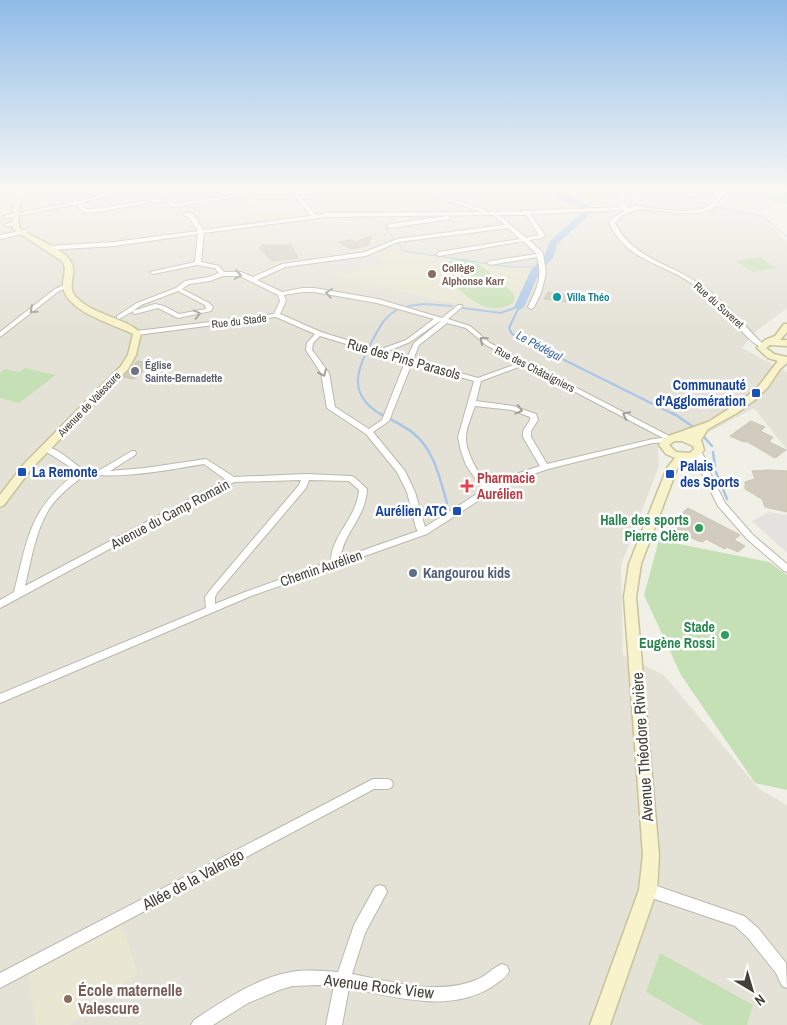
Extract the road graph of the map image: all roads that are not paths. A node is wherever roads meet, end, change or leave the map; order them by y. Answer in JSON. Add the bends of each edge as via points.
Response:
{"nodes":[{"id":1,"x":31,"y":237,"type":"edge"},
{"id":2,"x":166,"y":237,"type":"edge"},
{"id":3,"x":201,"y":237,"type":"edge"},
{"id":4,"x":428,"y":237,"type":"edge"},
{"id":5,"x":521,"y":237,"type":"edge"},
{"id":6,"x":537,"y":237,"type":"edge"},
{"id":7,"x":620,"y":237,"type":"edge"},
{"id":8,"x":526,"y":241,"type":"junction"},
{"id":9,"x":49,"y":248,"type":"junction"},
{"id":10,"x":439,"y":254,"type":"dead end"},
{"id":11,"x":541,"y":261,"type":"junction"},
{"id":12,"x":197,"y":263,"type":"junction"},
{"id":13,"x":490,"y":263,"type":"dead end"},
{"id":14,"x":153,"y":272,"type":"dead end"},
{"id":15,"x":222,"y":274,"type":"junction"},
{"id":16,"x":254,"y":279,"type":"junction"},
{"id":17,"x":67,"y":286,"type":"junction"},
{"id":18,"x":178,"y":289,"type":"junction"},
{"id":19,"x":281,"y":294,"type":"junction"},
{"id":20,"x":460,"y":306,"type":"dead end"},
{"id":21,"x":531,"y":307,"type":"dead end"},
{"id":22,"x":276,"y":315,"type":"junction"},
{"id":23,"x":115,"y":319,"type":"junction"},
{"id":24,"x":442,"y":320,"type":"junction"},
{"id":25,"x":787,"y":326,"type":"edge"},
{"id":26,"x":137,"y":333,"type":"junction"},
{"id":27,"x":319,"y":333,"type":"junction"},
{"id":28,"x":0,"y":335,"type":"edge"},
{"id":29,"x":408,"y":342,"type":"junction"},
{"id":30,"x":767,"y":343,"type":"junction"},
{"id":31,"x":787,"y":343,"type":"edge"},
{"id":32,"x":416,"y":344,"type":"junction"},
{"id":33,"x":376,"y":351,"type":"junction"},
{"id":34,"x":767,"y":355,"type":"junction"},
{"id":35,"x":410,"y":360,"type":"junction"},
{"id":36,"x":786,"y":360,"type":"edge"},
{"id":37,"x":524,"y":363,"type":"junction"},
{"id":38,"x":771,"y":371,"type":"junction"},
{"id":39,"x":478,"y":380,"type":"junction"},
{"id":40,"x":471,"y":404,"type":"junction"},
{"id":41,"x":705,"y":427,"type":"junction"},
{"id":42,"x":370,"y":432,"type":"junction"},
{"id":43,"x":697,"y":448,"type":"junction"},
{"id":44,"x":46,"y":449,"type":"junction"},
{"id":45,"x":673,"y":450,"type":"junction"},
{"id":46,"x":132,"y":453,"type":"dead end"},
{"id":47,"x":545,"y":467,"type":"junction"},
{"id":48,"x":705,"y":471,"type":"junction"},
{"id":49,"x":84,"y":472,"type":"junction"},
{"id":50,"x":103,"y":472,"type":"junction"},
{"id":51,"x":306,"y":477,"type":"junction"},
{"id":52,"x":232,"y":480,"type":"junction"},
{"id":53,"x":487,"y":489,"type":"junction"},
{"id":54,"x":0,"y":503,"type":"edge"},
{"id":55,"x":424,"y":532,"type":"junction"},
{"id":56,"x":336,"y":563,"type":"junction"},
{"id":57,"x":787,"y":569,"type":"edge"},
{"id":58,"x":18,"y":594,"type":"junction"},
{"id":59,"x":0,"y":604,"type":"edge"},
{"id":60,"x":211,"y":610,"type":"junction"},
{"id":61,"x":0,"y":699,"type":"edge"},
{"id":62,"x":387,"y":784,"type":"dead end"},
{"id":63,"x":648,"y":890,"type":"junction"},
{"id":64,"x":380,"y":892,"type":"dead end"},
{"id":65,"x":502,"y":971,"type":"dead end"},
{"id":66,"x":343,"y":979,"type":"junction"},
{"id":67,"x":0,"y":981,"type":"edge"},
{"id":68,"x":787,"y":981,"type":"edge"},
{"id":69,"x":199,"y":1025,"type":"edge"},
{"id":70,"x":334,"y":1025,"type":"edge"},
{"id":71,"x":600,"y":1025,"type":"edge"}],
"edges":[{"from":1,"to":9,"type":"main road"},
{"from":2,"to":9,"type":"street"},
{"from":3,"to":12,"type":"street"},
{"from":4,"to":16,"type":"street","via":[[397,241],[371,252],[284,265]]},
{"from":5,"to":8,"type":"street"},
{"from":6,"to":8,"type":"street"},
{"from":7,"to":30,"type":"street","name":"Rue du Suveret","via":[[640,254],[699,286],[752,340]]},
{"from":8,"to":10,"type":"street"},
{"from":8,"to":11,"type":"street","via":[[540,253]]},
{"from":9,"to":17,"type":"main road","via":[[68,262]]},
{"from":11,"to":13,"type":"street"},
{"from":11,"to":21,"type":"street","via":[[538,291]]},
{"from":12,"to":14,"type":"street"},
{"from":12,"to":15,"type":"street","via":[[217,268]]},
{"from":15,"to":16,"type":"street","one_way":true,"via":[[241,274]]},
{"from":15,"to":18,"type":"street","via":[[187,282]]},
{"from":16,"to":19,"type":"street"},
{"from":17,"to":23,"type":"main road","via":[[69,293],[85,308]]},
{"from":17,"to":28,"type":"street","one_way":true,"via":[[57,290]]},
{"from":18,"to":23,"type":"street","via":[[140,304]]},
{"from":23,"to":18,"type":"street","one_way":true,"via":[[158,305],[178,316],[209,310],[208,304]]},
{"from":19,"to":22,"type":"street","name":"Rue du Stade","via":[[283,301]]},
{"from":24,"to":19,"type":"street","name":"Rue des Châtaigniers","one_way":true,"via":[[365,298],[303,290]]},
{"from":20,"to":24,"type":"street"},
{"from":22,"to":26,"type":"street","name":"Rue du Stade"},
{"from":22,"to":27,"type":"street","name":"Rue des Pins Parasols"},
{"from":23,"to":26,"type":"main road"},
{"from":24,"to":29,"type":"street"},
{"from":24,"to":32,"type":"street"},
{"from":37,"to":24,"type":"street","name":"Rue des Châtaigniers","one_way":true,"via":[[488,344],[468,327]]},
{"from":25,"to":30,"type":"main road","via":[[778,338]]},
{"from":26,"to":44,"type":"main road","name":"Avenue de Valescure","via":[[132,355],[124,367]]},
{"from":27,"to":33,"type":"street","name":"Rue des Pins Parasols"},
{"from":27,"to":42,"type":"street","one_way":true,"via":[[310,343],[309,350],[325,373],[331,408]]},
{"from":29,"to":32,"type":"street"},
{"from":29,"to":33,"type":"street"},
{"from":30,"to":31,"type":"main road"},
{"from":30,"to":34,"type":"main road","via":[[762,350]]},
{"from":32,"to":35,"type":"street"},
{"from":33,"to":35,"type":"street","name":"Rue des Pins Parasols"},
{"from":34,"to":36,"type":"main road"},
{"from":34,"to":38,"type":"main road"},
{"from":35,"to":39,"type":"street","name":"Rue des Pins Parasols"},
{"from":35,"to":42,"type":"street","via":[[385,420]]},
{"from":36,"to":38,"type":"main road"},
{"from":37,"to":39,"type":"street"},
{"from":45,"to":37,"type":"street","name":"Rue des Châtaigniers","one_way":true},
{"from":38,"to":41,"type":"main road","via":[[761,389]]},
{"from":39,"to":40,"type":"street","name":"Rue des Pins Parasols"},
{"from":40,"to":47,"type":"street","one_way":true,"via":[[513,408],[533,416],[527,437]]},
{"from":40,"to":53,"type":"street","name":"Rue des Pins Parasols","via":[[462,445]]},
{"from":41,"to":43,"type":"main road","via":[[697,437]]},
{"from":41,"to":45,"type":"main road"},
{"from":42,"to":55,"type":"street","via":[[406,479],[420,528]]},
{"from":43,"to":45,"type":"main road"},
{"from":43,"to":45,"type":"main road","via":[[688,439]]},
{"from":43,"to":48,"type":"street"},
{"from":44,"to":49,"type":"street"},
{"from":44,"to":54,"type":"main road","name":"Avenue de Valescure","via":[[28,466]]},
{"from":45,"to":47,"type":"street","name":"Chemin Aurélien","via":[[641,444]]},
{"from":45,"to":48,"type":"street","name":"Rue des Châtaigniers","via":[[698,463]]},
{"from":45,"to":63,"type":"main road","name":"Avenue Théodore Rivière","via":[[634,564],[630,597],[651,855]]},
{"from":46,"to":50,"type":"street"},
{"from":47,"to":53,"type":"street","name":"Chemin Aurélien"},
{"from":48,"to":57,"type":"street","via":[[721,504],[750,537]]},
{"from":49,"to":50,"type":"street"},
{"from":49,"to":58,"type":"street","via":[[66,485],[45,509]]},
{"from":50,"to":52,"type":"street","via":[[206,461]]},
{"from":51,"to":52,"type":"street","name":"Avenue du Camp Romain"},
{"from":51,"to":56,"type":"street","name":"Avenue du Camp Romain","via":[[340,476],[351,479],[363,489],[360,512],[336,552]]},
{"from":51,"to":60,"type":"street","via":[[303,486],[214,590],[210,598]]},
{"from":52,"to":58,"type":"street","name":"Avenue du Camp Romain"},
{"from":53,"to":55,"type":"street","name":"Chemin Aurélien"},
{"from":55,"to":56,"type":"street","name":"Chemin Aurélien"},
{"from":56,"to":60,"type":"street","name":"Chemin Aurélien"},
{"from":58,"to":59,"type":"street","name":"Avenue du Camp Romain"},
{"from":60,"to":61,"type":"street","name":"Chemin Aurélien"},
{"from":62,"to":67,"type":"street","name":"Allée de la Valengo","via":[[373,784]]},
{"from":63,"to":68,"type":"street","via":[[739,921],[753,933]]},
{"from":63,"to":71,"type":"main road","name":"Avenue Théodore Rivière"},
{"from":64,"to":66,"type":"street","via":[[359,930]]},
{"from":65,"to":66,"type":"street","name":"Avenue Rock View","via":[[491,982],[465,992],[440,994],[400,991]]},
{"from":66,"to":69,"type":"street","name":"Avenue Rock View","via":[[293,979],[233,1004]]},
{"from":66,"to":70,"type":"street"}]}
